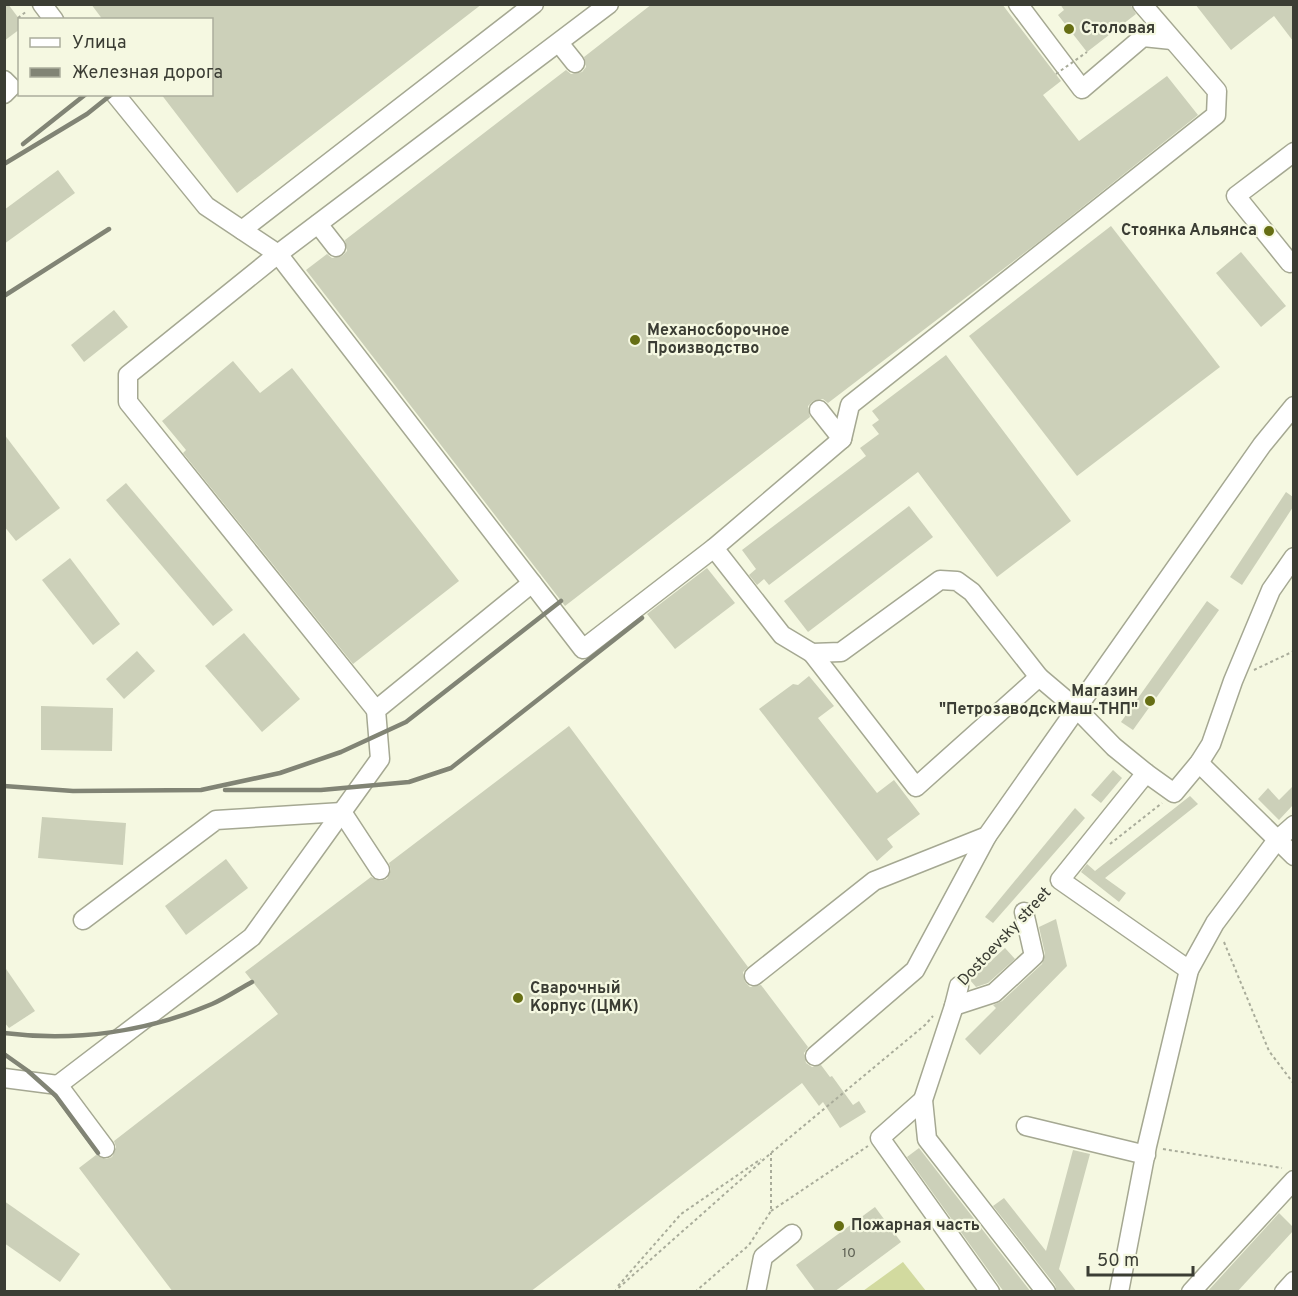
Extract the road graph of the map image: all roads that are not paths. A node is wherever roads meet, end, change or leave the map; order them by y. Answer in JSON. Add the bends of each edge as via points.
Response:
{"nodes":[{"id":1,"x":42,"y":4,"type":"edge"},
{"id":2,"x":534,"y":4,"type":"edge"},
{"id":3,"x":609,"y":4,"type":"edge"},
{"id":4,"x":1018,"y":4,"type":"edge"},
{"id":5,"x":1142,"y":4,"type":"edge"},
{"id":6,"x":52,"y":18,"type":"edge"},
{"id":7,"x":1172,"y":40,"type":"junction"},
{"id":8,"x":559,"y":43,"type":"junction"},
{"id":9,"x":575,"y":63,"type":"dead end"},
{"id":10,"x":4,"y":80,"type":"edge"},
{"id":11,"x":4,"y":94,"type":"edge"},
{"id":12,"x":118,"y":96,"type":"edge"},
{"id":13,"x":1293,"y":152,"type":"edge"},
{"id":14,"x":318,"y":224,"type":"junction"},
{"id":15,"x":242,"y":230,"type":"junction"},
{"id":16,"x":336,"y":247,"type":"dead end"},
{"id":17,"x":278,"y":254,"type":"junction"},
{"id":18,"x":1290,"y":263,"type":"dead end"},
{"id":19,"x":1293,"y":406,"type":"edge"},
{"id":20,"x":819,"y":410,"type":"dead end"},
{"id":21,"x":842,"y":439,"type":"junction"},
{"id":22,"x":714,"y":548,"type":"junction"},
{"id":23,"x":1293,"y":557,"type":"edge"},
{"id":24,"x":532,"y":583,"type":"junction"},
{"id":25,"x":813,"y":653,"type":"junction"},
{"id":26,"x":1039,"y":677,"type":"junction"},
{"id":27,"x":376,"y":710,"type":"junction"},
{"id":28,"x":1078,"y":710,"type":"junction"},
{"id":29,"x":1199,"y":763,"type":"junction"},
{"id":30,"x":1146,"y":773,"type":"junction"},
{"id":31,"x":342,"y":812,"type":"junction"},
{"id":32,"x":1293,"y":825,"type":"edge"},
{"id":33,"x":987,"y":836,"type":"junction"},
{"id":34,"x":1277,"y":840,"type":"junction"},
{"id":35,"x":1293,"y":856,"type":"edge"},
{"id":36,"x":380,"y":870,"type":"dead end"},
{"id":37,"x":1024,"y":912,"type":"road end"},
{"id":38,"x":83,"y":920,"type":"dead end"},
{"id":39,"x":1189,"y":970,"type":"junction"},
{"id":40,"x":754,"y":976,"type":"dead end"},
{"id":41,"x":959,"y":986,"type":"road end"},
{"id":42,"x":946,"y":1008,"type":"junction"},
{"id":43,"x":815,"y":1056,"type":"dead end"},
{"id":44,"x":4,"y":1078,"type":"edge"},
{"id":45,"x":58,"y":1085,"type":"junction"},
{"id":46,"x":923,"y":1100,"type":"junction"},
{"id":47,"x":1026,"y":1126,"type":"dead end"},
{"id":48,"x":105,"y":1148,"type":"dead end"},
{"id":49,"x":1146,"y":1151,"type":"junction"},
{"id":50,"x":1288,"y":1174,"type":"edge"},
{"id":51,"x":792,"y":1234,"type":"dead end"},
{"id":52,"x":1293,"y":1281,"type":"edge"},
{"id":53,"x":756,"y":1292,"type":"edge"},
{"id":54,"x":990,"y":1292,"type":"edge"},
{"id":55,"x":1046,"y":1292,"type":"edge"},
{"id":56,"x":1119,"y":1292,"type":"edge"},
{"id":57,"x":1191,"y":1292,"type":"edge"},
{"id":58,"x":1284,"y":1292,"type":"edge"}],
"edges":[{"from":1,"to":6,"type":"street"},
{"from":2,"to":15,"type":"street"},
{"from":3,"to":8,"type":"street"},
{"from":4,"to":7,"type":"street","via":[[1082,89],[1143,37]]},
{"from":5,"to":7,"type":"street"},
{"from":7,"to":21,"type":"street","via":[[1217,91],[1216,115],[850,405]]},
{"from":8,"to":9,"type":"street"},
{"from":8,"to":14,"type":"street"},
{"from":10,"to":11,"type":"street","via":[[10,87]]},
{"from":12,"to":15,"type":"street","via":[[206,206]]},
{"from":13,"to":18,"type":"street","via":[[1236,196]]},
{"from":14,"to":16,"type":"street"},
{"from":14,"to":17,"type":"street"},
{"from":15,"to":17,"type":"street"},
{"from":17,"to":24,"type":"street","via":[[520,557]]},
{"from":17,"to":27,"type":"street","via":[[128,375],[128,402]]},
{"from":19,"to":28,"type":"street"},
{"from":20,"to":21,"type":"street"},
{"from":21,"to":22,"type":"street"},
{"from":22,"to":24,"type":"street","via":[[583,649]]},
{"from":22,"to":25,"type":"street","via":[[782,635]]},
{"from":23,"to":29,"type":"street","via":[[1270,590],[1211,744]]},
{"from":24,"to":27,"type":"street"},
{"from":25,"to":26,"type":"street","via":[[841,652],[940,580],[957,581],[972,592]]},
{"from":25,"to":26,"type":"street","via":[[916,787]]},
{"from":26,"to":28,"type":"street"},
{"from":27,"to":31,"type":"street","via":[[380,759]]},
{"from":28,"to":30,"type":"street"},
{"from":28,"to":33,"type":"street"},
{"from":29,"to":30,"type":"street","via":[[1174,793]]},
{"from":29,"to":34,"type":"street"},
{"from":30,"to":39,"type":"street","via":[[1060,880]]},
{"from":31,"to":36,"type":"street"},
{"from":31,"to":38,"type":"street","via":[[216,820]]},
{"from":31,"to":45,"type":"street","via":[[252,938]]},
{"from":32,"to":34,"type":"street"},
{"from":33,"to":40,"type":"street","via":[[874,881]]},
{"from":33,"to":43,"type":"street","via":[[915,970]]},
{"from":34,"to":35,"type":"street"},
{"from":34,"to":39,"type":"street","via":[[1215,923]]},
{"from":37,"to":42,"type":"street","via":[[1034,956],[994,993]]},
{"from":39,"to":49,"type":"street"},
{"from":41,"to":42,"type":"street"},
{"from":42,"to":46,"type":"street"},
{"from":44,"to":45,"type":"street"},
{"from":45,"to":48,"type":"street"},
{"from":46,"to":54,"type":"street","via":[[880,1138]]},
{"from":46,"to":55,"type":"street","via":[[927,1139]]},
{"from":47,"to":49,"type":"street"},
{"from":49,"to":56,"type":"street"},
{"from":50,"to":57,"type":"street"},
{"from":51,"to":53,"type":"street","via":[[763,1257]]},
{"from":52,"to":58,"type":"street"}]}
